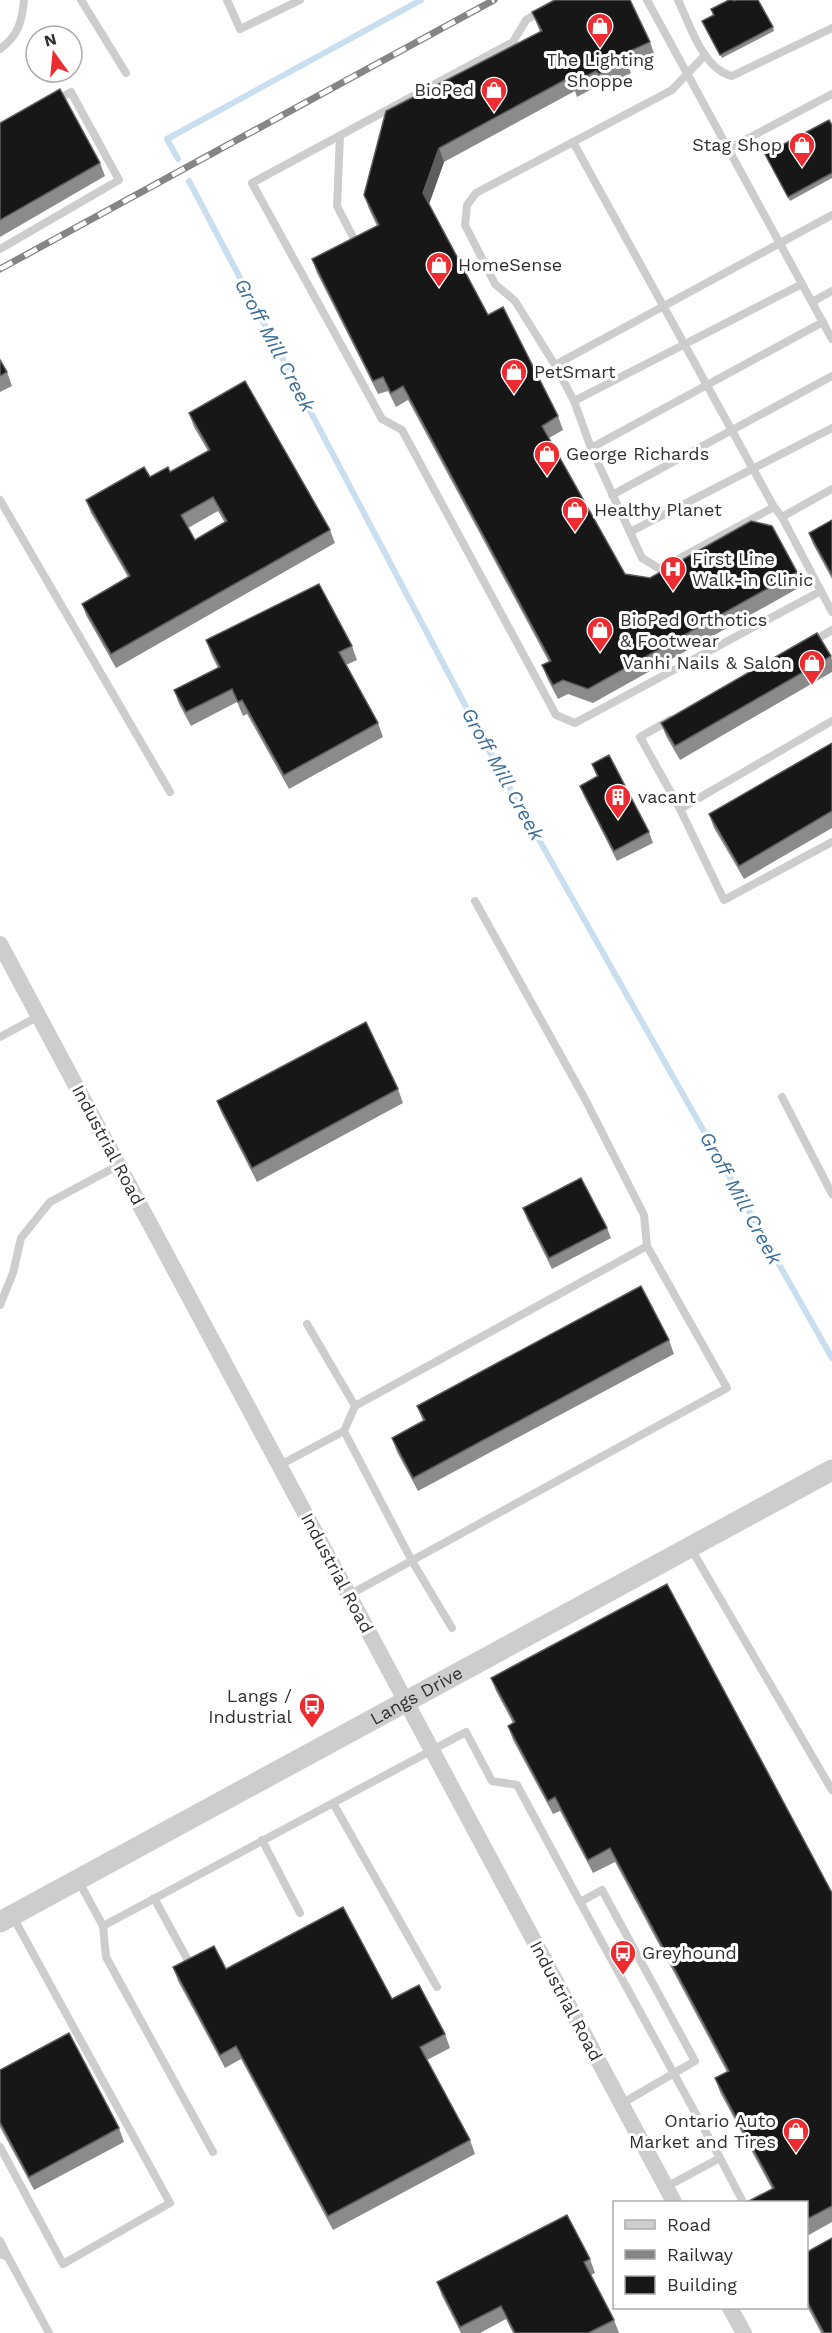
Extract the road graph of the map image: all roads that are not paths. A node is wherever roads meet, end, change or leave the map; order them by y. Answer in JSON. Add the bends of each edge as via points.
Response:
{"nodes":[{"id":1,"x":24,"y":0,"type":"edge"},
{"id":2,"x":81,"y":0,"type":"edge"},
{"id":3,"x":227,"y":0,"type":"edge"},
{"id":4,"x":300,"y":0,"type":"edge"},
{"id":5,"x":560,"y":0,"type":"edge"},
{"id":6,"x":647,"y":0,"type":"edge"},
{"id":7,"x":691,"y":0,"type":"edge"},
{"id":8,"x":679,"y":3,"type":"edge"},
{"id":9,"x":832,"y":28,"type":"edge"},
{"id":10,"x":0,"y":49,"type":"edge"},
{"id":11,"x":705,"y":55,"type":"junction"},
{"id":12,"x":126,"y":73,"type":"dead end"},
{"id":13,"x":689,"y":74,"type":"junction"},
{"id":14,"x":832,"y":94,"type":"edge"},
{"id":15,"x":51,"y":103,"type":"edge"},
{"id":16,"x":340,"y":136,"type":"junction"},
{"id":17,"x":573,"y":142,"type":"junction"},
{"id":18,"x":728,"y":149,"type":"junction"},
{"id":19,"x":832,"y":215,"type":"edge"},
{"id":20,"x":356,"y":243,"type":"edge"},
{"id":21,"x":780,"y":244,"type":"junction"},
{"id":22,"x":0,"y":249,"type":"edge"},
{"id":23,"x":802,"y":284,"type":"junction"},
{"id":24,"x":832,"y":291,"type":"edge"},
{"id":25,"x":812,"y":302,"type":"junction"},
{"id":26,"x":663,"y":307,"type":"junction"},
{"id":27,"x":823,"y":322,"type":"junction"},
{"id":28,"x":832,"y":339,"type":"edge"},
{"id":29,"x":684,"y":344,"type":"junction"},
{"id":30,"x":555,"y":365,"type":"junction"},
{"id":31,"x":832,"y":376,"type":"edge"},
{"id":32,"x":706,"y":384,"type":"junction"},
{"id":33,"x":574,"y":401,"type":"junction"},
{"id":34,"x":832,"y":428,"type":"edge"},
{"id":35,"x":732,"y":431,"type":"junction"},
{"id":36,"x":591,"y":448,"type":"junction"},
{"id":37,"x":753,"y":470,"type":"junction"},
{"id":38,"x":832,"y":489,"type":"edge"},
{"id":39,"x":612,"y":495,"type":"junction"},
{"id":40,"x":0,"y":500,"type":"edge"},
{"id":41,"x":774,"y":507,"type":"junction"},
{"id":42,"x":782,"y":517,"type":"junction"},
{"id":43,"x":630,"y":532,"type":"junction"},
{"id":44,"x":821,"y":591,"type":"junction"},
{"id":45,"x":829,"y":598,"type":"edge"},
{"id":46,"x":832,"y":612,"type":"edge"},
{"id":47,"x":832,"y":630,"type":"edge"},
{"id":48,"x":802,"y":647,"type":"edge"},
{"id":49,"x":681,"y":714,"type":"edge"},
{"id":50,"x":832,"y":721,"type":"edge"},
{"id":51,"x":170,"y":792,"type":"dead end"},
{"id":52,"x":680,"y":809,"type":"junction"},
{"id":53,"x":832,"y":842,"type":"edge"},
{"id":54,"x":475,"y":901,"type":"dead end"},
{"id":55,"x":0,"y":944,"type":"edge"},
{"id":56,"x":39,"y":1016,"type":"junction"},
{"id":57,"x":0,"y":1037,"type":"edge"},
{"id":58,"x":782,"y":1097,"type":"dead end"},
{"id":59,"x":119,"y":1165,"type":"junction"},
{"id":60,"x":832,"y":1194,"type":"edge"},
{"id":61,"x":646,"y":1246,"type":"junction"},
{"id":62,"x":0,"y":1305,"type":"edge"},
{"id":63,"x":307,"y":1324,"type":"dead end"},
{"id":64,"x":355,"y":1406,"type":"junction"},
{"id":65,"x":344,"y":1431,"type":"junction"},
{"id":66,"x":280,"y":1466,"type":"junction"},
{"id":67,"x":832,"y":1470,"type":"edge"},
{"id":68,"x":690,"y":1547,"type":"junction"},
{"id":69,"x":412,"y":1561,"type":"junction"},
{"id":70,"x":349,"y":1595,"type":"junction"},
{"id":71,"x":452,"y":1629,"type":"dead end"},
{"id":72,"x":406,"y":1701,"type":"junction"},
{"id":73,"x":432,"y":1750,"type":"junction"},
{"id":74,"x":830,"y":1780,"type":"edge"},
{"id":75,"x":832,"y":1790,"type":"edge"},
{"id":76,"x":333,"y":1803,"type":"junction"},
{"id":77,"x":262,"y":1840,"type":"junction"},
{"id":78,"x":78,"y":1880,"type":"junction"},
{"id":79,"x":154,"y":1898,"type":"junction"},
{"id":80,"x":580,"y":1902,"type":"junction"},
{"id":81,"x":300,"y":1913,"type":"dead end"},
{"id":82,"x":6,"y":1918,"type":"edge"},
{"id":83,"x":103,"y":1926,"type":"junction"},
{"id":84,"x":190,"y":1964,"type":"edge"},
{"id":85,"x":437,"y":1987,"type":"dead end"},
{"id":86,"x":673,"y":2074,"type":"junction"},
{"id":87,"x":621,"y":2103,"type":"junction"},
{"id":88,"x":0,"y":2147,"type":"edge"},
{"id":89,"x":213,"y":2152,"type":"dead end"},
{"id":90,"x":720,"y":2158,"type":"junction"},
{"id":91,"x":666,"y":2187,"type":"junction"},
{"id":92,"x":673,"y":2201,"type":"edge"},
{"id":93,"x":742,"y":2201,"type":"edge"},
{"id":94,"x":0,"y":2241,"type":"edge"},
{"id":95,"x":4,"y":2255,"type":"edge"},
{"id":96,"x":731,"y":2309,"type":"edge"},
{"id":97,"x":49,"y":2333,"type":"edge"},
{"id":98,"x":744,"y":2333,"type":"edge"}],
"edges":[{"from":1,"to":10,"type":"lane","via":[[19,30]]},
{"from":2,"to":12,"type":"lane"},
{"from":3,"to":4,"type":"lane","via":[[240,29]]},
{"from":5,"to":16,"type":"lane","via":[[525,20],[513,42]]},
{"from":6,"to":13,"type":"lane"},
{"from":7,"to":8,"type":"lane"},
{"from":8,"to":11,"type":"lane"},
{"from":9,"to":11,"type":"lane","via":[[732,76],[720,73]]},
{"from":11,"to":13,"type":"lane"},
{"from":13,"to":17,"type":"lane","via":[[672,90]]},
{"from":13,"to":18,"type":"lane"},
{"from":14,"to":18,"type":"lane"},
{"from":15,"to":22,"type":"lane","via":[[71,92],[119,180]]},
{"from":16,"to":20,"type":"lane","via":[[337,206]]},
{"from":16,"to":44,"type":"lane","via":[[252,183],[382,419],[402,430],[556,715],[575,723]]},
{"from":17,"to":26,"type":"lane"},
{"from":17,"to":30,"type":"lane","via":[[476,193],[467,205],[465,225],[495,284],[515,301]]},
{"from":18,"to":21,"type":"lane"},
{"from":19,"to":21,"type":"lane"},
{"from":21,"to":23,"type":"lane"},
{"from":21,"to":26,"type":"lane"},
{"from":23,"to":25,"type":"lane"},
{"from":23,"to":29,"type":"lane"},
{"from":24,"to":25,"type":"lane"},
{"from":25,"to":27,"type":"lane"},
{"from":26,"to":29,"type":"lane"},
{"from":26,"to":30,"type":"lane"},
{"from":27,"to":28,"type":"lane"},
{"from":27,"to":32,"type":"lane"},
{"from":29,"to":32,"type":"lane"},
{"from":29,"to":33,"type":"lane"},
{"from":30,"to":33,"type":"lane"},
{"from":31,"to":35,"type":"lane"},
{"from":32,"to":35,"type":"lane"},
{"from":32,"to":36,"type":"lane"},
{"from":33,"to":36,"type":"lane"},
{"from":34,"to":37,"type":"lane"},
{"from":35,"to":37,"type":"lane"},
{"from":35,"to":39,"type":"lane"},
{"from":36,"to":39,"type":"lane"},
{"from":37,"to":41,"type":"lane"},
{"from":37,"to":43,"type":"lane"},
{"from":38,"to":42,"type":"lane"},
{"from":39,"to":43,"type":"lane"},
{"from":40,"to":51,"type":"lane"},
{"from":41,"to":42,"type":"lane"},
{"from":41,"to":43,"type":"lane","via":[[660,569],[642,558]]},
{"from":42,"to":44,"type":"lane"},
{"from":44,"to":45,"type":"lane"},
{"from":45,"to":46,"type":"lane"},
{"from":47,"to":48,"type":"lane"},
{"from":49,"to":52,"type":"lane","via":[[640,737]]},
{"from":50,"to":52,"type":"lane"},
{"from":52,"to":53,"type":"lane","via":[[724,900]]},
{"from":54,"to":61,"type":"lane","via":[[585,1099],[644,1215]]},
{"from":55,"to":56,"type":"street","name":"Industrial Road"},
{"from":56,"to":57,"type":"lane"},
{"from":56,"to":59,"type":"street","name":"Industrial Road"},
{"from":58,"to":60,"type":"lane"},
{"from":59,"to":62,"type":"lane","via":[[50,1202],[21,1238],[14,1273]]},
{"from":59,"to":66,"type":"street","name":"Industrial Road"},
{"from":61,"to":64,"type":"lane"},
{"from":61,"to":69,"type":"lane","via":[[727,1388]]},
{"from":63,"to":64,"type":"lane"},
{"from":64,"to":65,"type":"lane"},
{"from":65,"to":66,"type":"lane"},
{"from":65,"to":69,"type":"lane"},
{"from":66,"to":70,"type":"street","name":"Industrial Road"},
{"from":67,"to":68,"type":"street","name":"Langs Drive"},
{"from":68,"to":72,"type":"street","name":"Langs Drive"},
{"from":68,"to":74,"type":"lane"},
{"from":69,"to":70,"type":"lane"},
{"from":69,"to":71,"type":"lane"},
{"from":70,"to":72,"type":"street","name":"Industrial Road"},
{"from":72,"to":73,"type":"street","name":"Industrial Road"},
{"from":72,"to":78,"type":"street","name":"Langs Drive"},
{"from":73,"to":76,"type":"lane"},
{"from":73,"to":80,"type":"lane","via":[[466,1732],[492,1781],[517,1785]]},
{"from":73,"to":87,"type":"street","name":"Industrial Road"},
{"from":74,"to":75,"type":"lane"},
{"from":76,"to":77,"type":"lane"},
{"from":76,"to":85,"type":"lane"},
{"from":77,"to":79,"type":"lane"},
{"from":77,"to":81,"type":"lane"},
{"from":78,"to":82,"type":"street","name":"Langs Drive"},
{"from":78,"to":83,"type":"lane"},
{"from":79,"to":83,"type":"lane"},
{"from":79,"to":84,"type":"lane"},
{"from":80,"to":86,"type":"lane"},
{"from":80,"to":86,"type":"lane","via":[[602,1890],[695,2061]]},
{"from":82,"to":88,"type":"lane","via":[[170,2203],[63,2264]]},
{"from":83,"to":89,"type":"lane","via":[[106,1957]]},
{"from":86,"to":87,"type":"lane"},
{"from":86,"to":90,"type":"lane"},
{"from":87,"to":91,"type":"street","name":"Industrial Road"},
{"from":90,"to":91,"type":"lane"},
{"from":90,"to":93,"type":"lane"},
{"from":91,"to":92,"type":"street","name":"Industrial Road"},
{"from":94,"to":95,"type":"lane"},
{"from":95,"to":97,"type":"lane"},
{"from":96,"to":98,"type":"street"}]}
